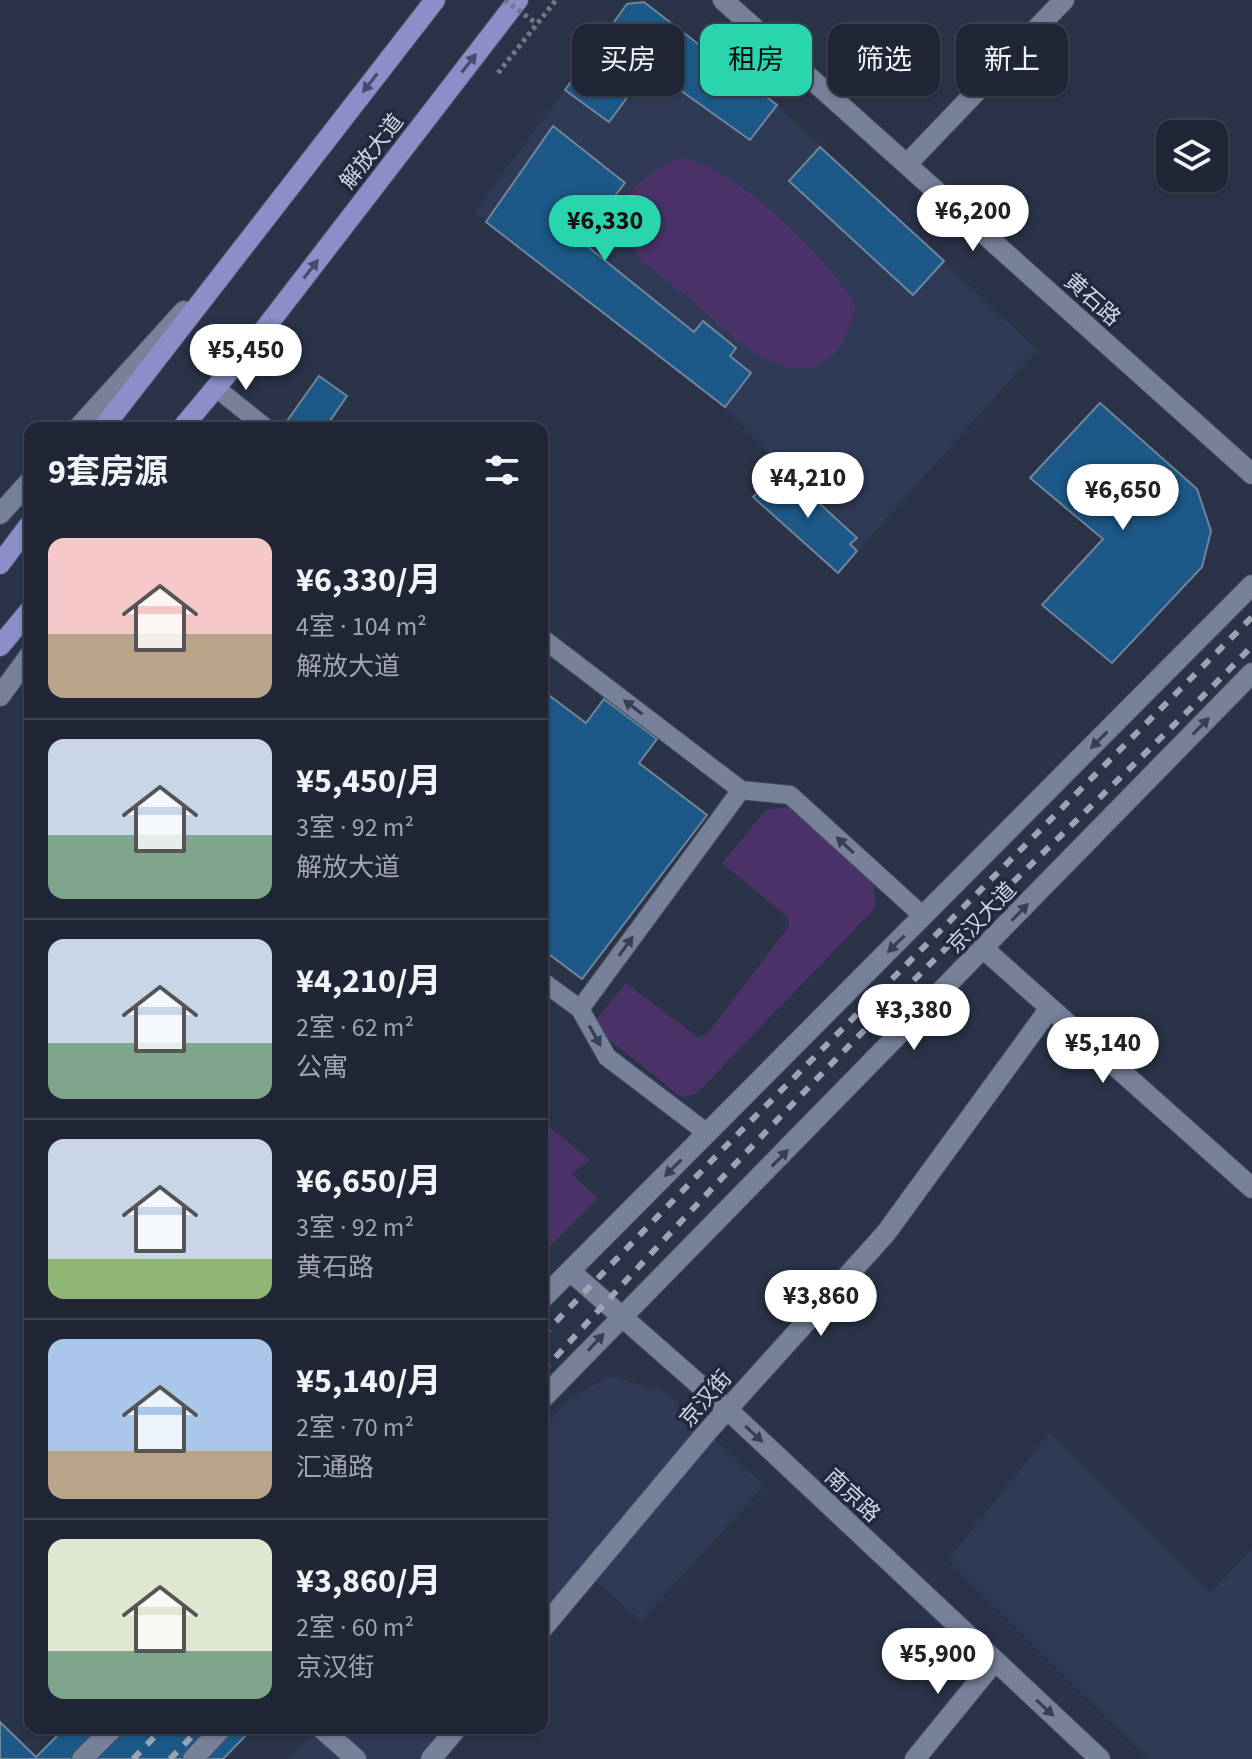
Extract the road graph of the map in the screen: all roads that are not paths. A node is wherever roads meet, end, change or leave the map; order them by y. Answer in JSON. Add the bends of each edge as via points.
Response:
{"nodes":[{"id":1,"x":435,"y":0,"type":"edge"},
{"id":2,"x":518,"y":0,"type":"edge"},
{"id":3,"x":723,"y":0,"type":"edge"},
{"id":4,"x":1064,"y":0,"type":"edge"},
{"id":5,"x":907,"y":164,"type":"junction"},
{"id":6,"x":235,"y":255,"type":"junction"},
{"id":7,"x":263,"y":331,"type":"junction"},
{"id":8,"x":220,"y":391,"type":"junction"},
{"id":9,"x":83,"y":422,"type":"edge"},
{"id":10,"x":108,"y":422,"type":"edge"},
{"id":11,"x":187,"y":422,"type":"edge"},
{"id":12,"x":197,"y":422,"type":"edge"},
{"id":13,"x":259,"y":422,"type":"edge"},
{"id":14,"x":1252,"y":474,"type":"edge"},
{"id":15,"x":24,"y":488,"type":"edge"},
{"id":16,"x":0,"y":514,"type":"edge"},
{"id":17,"x":24,"y":532,"type":"edge"},
{"id":18,"x":0,"y":564,"type":"edge"},
{"id":19,"x":1252,"y":585,"type":"edge"},
{"id":20,"x":24,"y":617,"type":"edge"},
{"id":21,"x":548,"y":643,"type":"edge"},
{"id":22,"x":0,"y":646,"type":"edge"},
{"id":23,"x":24,"y":663,"type":"edge"},
{"id":24,"x":1252,"y":673,"type":"edge"},
{"id":25,"x":0,"y":696,"type":"edge"},
{"id":26,"x":741,"y":790,"type":"junction"},
{"id":27,"x":923,"y":916,"type":"junction"},
{"id":28,"x":984,"y":949,"type":"junction"},
{"id":29,"x":548,"y":985,"type":"edge"},
{"id":30,"x":1050,"y":1008,"type":"junction"},
{"id":31,"x":580,"y":1009,"type":"junction"},
{"id":32,"x":707,"y":1133,"type":"junction"},
{"id":33,"x":1252,"y":1188,"type":"edge"},
{"id":34,"x":570,"y":1271,"type":"junction"},
{"id":35,"x":548,"y":1293,"type":"edge"},
{"id":36,"x":622,"y":1314,"type":"junction"},
{"id":37,"x":548,"y":1393,"type":"edge"},
{"id":38,"x":727,"y":1409,"type":"junction"},
{"id":39,"x":548,"y":1622,"type":"edge"},
{"id":40,"x":995,"y":1661,"type":"junction"},
{"id":41,"x":107,"y":1734,"type":"edge"},
{"id":42,"x":216,"y":1734,"type":"edge"},
{"id":43,"x":328,"y":1734,"type":"edge"},
{"id":44,"x":452,"y":1734,"type":"edge"},
{"id":45,"x":82,"y":1759,"type":"edge"},
{"id":46,"x":193,"y":1759,"type":"edge"},
{"id":47,"x":356,"y":1759,"type":"edge"},
{"id":48,"x":431,"y":1759,"type":"edge"},
{"id":49,"x":915,"y":1759,"type":"edge"},
{"id":50,"x":1100,"y":1759,"type":"edge"}],
"edges":[{"from":1,"to":6,"type":"main road","name":"解放大道","one_way":true},
{"from":7,"to":2,"type":"main road","name":"解放大道","one_way":true},
{"from":3,"to":5,"type":"street","name":"黄石路"},
{"from":4,"to":5,"type":"street"},
{"from":5,"to":14,"type":"street","name":"黄石路"},
{"from":6,"to":9,"type":"street","name":"解放大道"},
{"from":6,"to":10,"type":"main road","name":"解放大道"},
{"from":7,"to":8,"type":"street","name":"解放大道"},
{"from":7,"to":11,"type":"main road","name":"解放大道"},
{"from":8,"to":12,"type":"street","name":"解放大道"},
{"from":8,"to":13,"type":"lane"},
{"from":15,"to":16,"type":"street"},
{"from":17,"to":18,"type":"main road"},
{"from":19,"to":27,"type":"street","name":"京汉大道","one_way":true},
{"from":20,"to":22,"type":"main road"},
{"from":26,"to":21,"type":"lane","one_way":true},
{"from":23,"to":25,"type":"street"},
{"from":28,"to":24,"type":"street","name":"京汉大道","one_way":true},
{"from":27,"to":26,"type":"lane","one_way":true,"via":[[790,795]]},
{"from":31,"to":26,"type":"lane","one_way":true},
{"from":27,"to":32,"type":"street","name":"京汉大道","one_way":true},
{"from":28,"to":30,"type":"street"},
{"from":36,"to":28,"type":"street","name":"京汉大道","one_way":true},
{"from":29,"to":31,"type":"lane"},
{"from":30,"to":33,"type":"street"},
{"from":30,"to":38,"type":"street","name":"京汉街","via":[[886,1233]]},
{"from":31,"to":32,"type":"lane","one_way":true,"via":[[607,1057]]},
{"from":32,"to":34,"type":"street","name":"京汉大道","one_way":true},
{"from":34,"to":35,"type":"street","name":"京汉大道"},
{"from":34,"to":36,"type":"street","name":"南京路"},
{"from":37,"to":36,"type":"street","name":"京汉大道","one_way":true},
{"from":36,"to":38,"type":"street","name":"南京路"},
{"from":38,"to":39,"type":"street","name":"京汉街"},
{"from":38,"to":40,"type":"street","name":"南京路","one_way":true},
{"from":40,"to":49,"type":"street"},
{"from":40,"to":50,"type":"street","name":"南京路","one_way":true},
{"from":41,"to":45,"type":"street"},
{"from":42,"to":46,"type":"street"},
{"from":43,"to":47,"type":"street"},
{"from":44,"to":48,"type":"street"}]}
